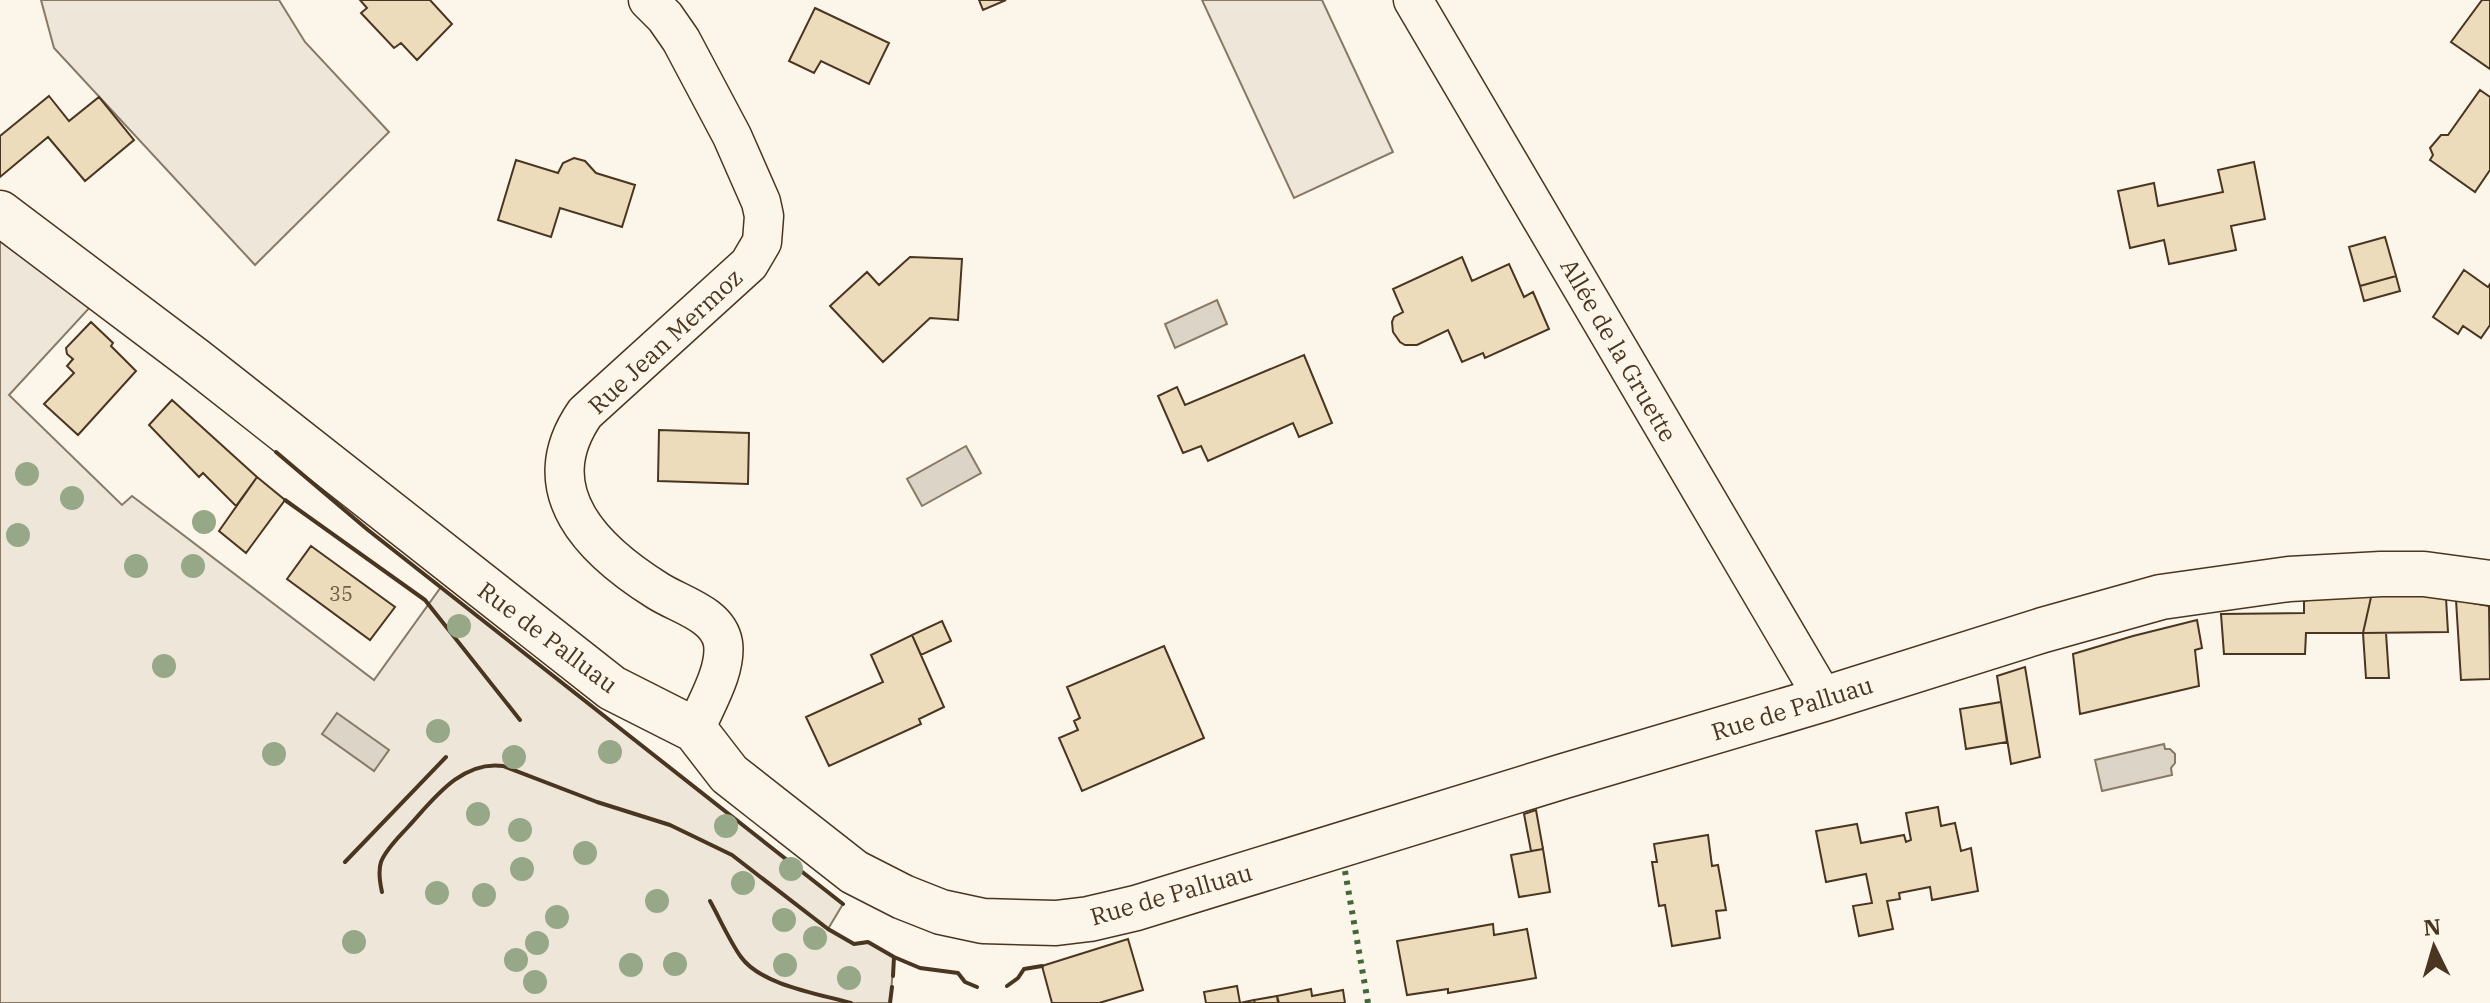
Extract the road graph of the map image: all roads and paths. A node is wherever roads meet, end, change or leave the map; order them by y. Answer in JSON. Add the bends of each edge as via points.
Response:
{"nodes":[{"id":1,"x":648,"y":0,"type":"edge"},
{"id":2,"x":1413,"y":0,"type":"edge"},
{"id":3,"x":0,"y":213,"type":"edge"},
{"id":4,"x":2490,"y":583,"type":"edge"},
{"id":5,"x":1824,"y":699,"type":"junction"},
{"id":6,"x":695,"y":730,"type":"junction"}],
"edges":[{"from":1,"to":6,"type":"street","name":"Rue Jean Mermoz","via":[[681,40],[732,136],[761,202],[764,230],[749,264],[585,413],[568,442],[565,480],[580,521],[610,557],[718,627],[724,655]]},
{"from":2,"to":5,"type":"street","name":"Allée de la Gruette"},
{"from":3,"to":6,"type":"street","name":"Rue de Palluau","via":[[612,688]]},
{"from":4,"to":5,"type":"street","name":"Rue de Palluau","via":[[2381,574],[2289,579],[2161,597]]},
{"from":5,"to":6,"type":"street","name":"Rue de Palluau","via":[[1136,908],[1056,923],[983,921],[941,912],[854,872],[729,774]]}]}
